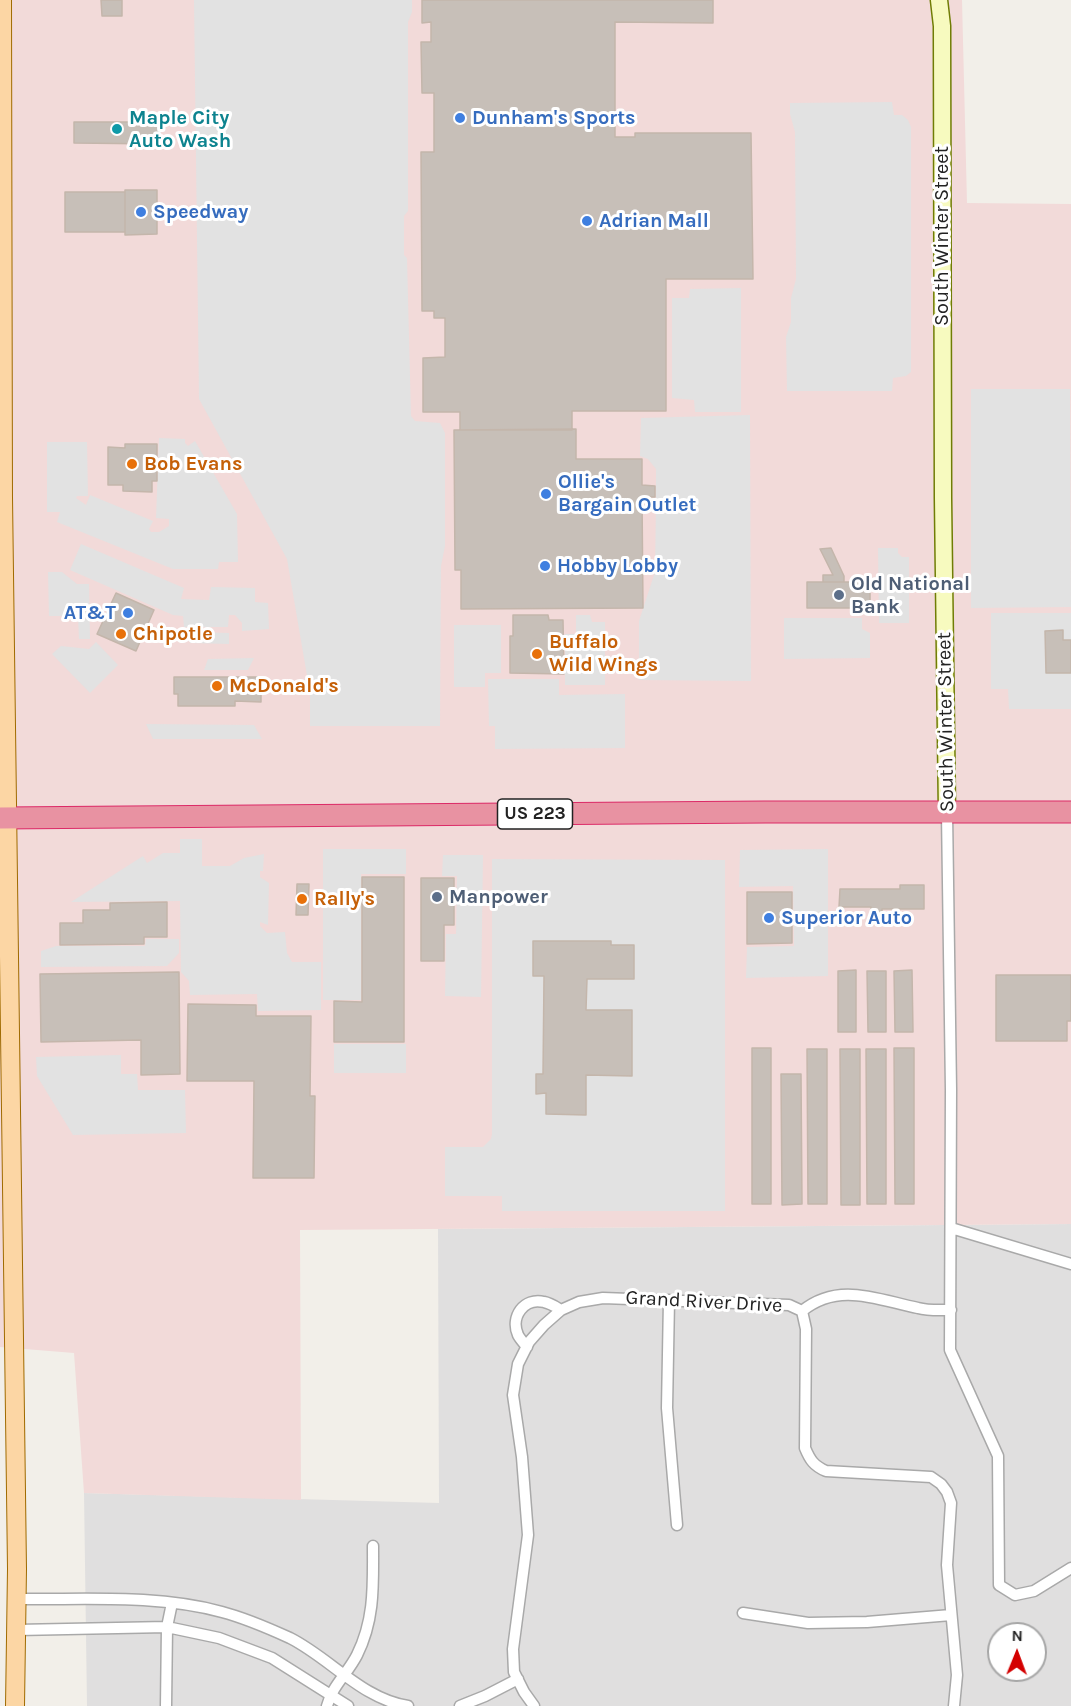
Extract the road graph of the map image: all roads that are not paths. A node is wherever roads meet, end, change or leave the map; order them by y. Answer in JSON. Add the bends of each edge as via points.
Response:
{"nodes":[{"id":1,"x":2,"y":0,"type":"edge"},
{"id":2,"x":939,"y":0,"type":"edge"},
{"id":3,"x":1071,"y":812,"type":"edge"},
{"id":4,"x":947,"y":813,"type":"junction"},
{"id":5,"x":3,"y":818,"type":"edge"},
{"id":6,"x":951,"y":1228,"type":"junction"},
{"id":7,"x":1071,"y":1264,"type":"edge"},
{"id":8,"x":669,"y":1300,"type":"junction"},
{"id":9,"x":561,"y":1310,"type":"junction"},
{"id":10,"x":951,"y":1310,"type":"junction"},
{"id":11,"x":802,"y":1311,"type":"junction"},
{"id":12,"x":527,"y":1347,"type":"junction"},
{"id":13,"x":676,"y":1525,"type":"dead end"},
{"id":14,"x":373,"y":1546,"type":"dead end"},
{"id":15,"x":1071,"y":1568,"type":"edge"},
{"id":16,"x":17,"y":1599,"type":"junction"},
{"id":17,"x":172,"y":1603,"type":"junction"},
{"id":18,"x":743,"y":1613,"type":"dead end"},
{"id":19,"x":951,"y":1615,"type":"junction"},
{"id":20,"x":167,"y":1627,"type":"junction"},
{"id":21,"x":16,"y":1630,"type":"junction"},
{"id":22,"x":345,"y":1675,"type":"junction"},
{"id":23,"x":518,"y":1679,"type":"junction"},
{"id":24,"x":330,"y":1694,"type":"junction"},
{"id":25,"x":529,"y":1704,"type":"edge"},
{"id":26,"x":15,"y":1706,"type":"edge"},
{"id":27,"x":166,"y":1706,"type":"edge"},
{"id":28,"x":327,"y":1706,"type":"edge"},
{"id":29,"x":348,"y":1706,"type":"edge"},
{"id":30,"x":408,"y":1706,"type":"edge"},
{"id":31,"x":460,"y":1706,"type":"edge"},
{"id":32,"x":954,"y":1706,"type":"edge"}],
"edges":[{"from":1,"to":5,"type":"main road"},
{"from":2,"to":4,"type":"street","name":"South Winter Street"},
{"from":3,"to":4,"type":"highway","number":"US 223"},
{"from":4,"to":5,"type":"highway","number":"US 223"},
{"from":4,"to":6,"type":"street","name":"South Winter Street"},
{"from":5,"to":16,"type":"main road"},
{"from":6,"to":7,"type":"street"},
{"from":6,"to":10,"type":"street","name":"South Winter Street"},
{"from":8,"to":9,"type":"street","name":"Grand River Drive","via":[[603,1298]]},
{"from":8,"to":11,"type":"street","name":"Grand River Drive","via":[[789,1305]]},
{"from":8,"to":13,"type":"street","via":[[667,1408]]},
{"from":9,"to":12,"type":"street","name":"Grand River Drive"},
{"from":9,"to":12,"type":"street","via":[[533,1300],[523,1307],[516,1316],[516,1325],[518,1336]]},
{"from":10,"to":11,"type":"street","via":[[921,1309],[851,1293],[824,1298]]},
{"from":10,"to":15,"type":"street","name":"South Winter Street","via":[[950,1350],[998,1456],[999,1585],[1015,1595],[1035,1591]]},
{"from":11,"to":19,"type":"street","name":"Grand River Drive","via":[[806,1329],[805,1448],[810,1460],[826,1471],[931,1477],[941,1484],[951,1503],[947,1565]]},
{"from":12,"to":23,"type":"street","name":"Grand River Drive","via":[[518,1364],[513,1395],[528,1535],[513,1649]]},
{"from":14,"to":22,"type":"street","via":[[373,1602],[358,1654]]},
{"from":16,"to":17,"type":"street"},
{"from":16,"to":21,"type":"main road"},
{"from":17,"to":20,"type":"street"},
{"from":17,"to":22,"type":"street","via":[[223,1612],[258,1624],[291,1639]]},
{"from":18,"to":19,"type":"street","via":[[808,1623]]},
{"from":19,"to":32,"type":"street","name":"Grand River Drive","via":[[957,1675]]},
{"from":20,"to":21,"type":"street"},
{"from":20,"to":24,"type":"street","via":[[219,1638],[272,1658]]},
{"from":20,"to":27,"type":"street"},
{"from":21,"to":26,"type":"main road"},
{"from":22,"to":24,"type":"street"},
{"from":22,"to":30,"type":"street","via":[[381,1697]]},
{"from":23,"to":25,"type":"street","name":"Grand River Drive"},
{"from":23,"to":31,"type":"street"},
{"from":24,"to":28,"type":"street"},
{"from":24,"to":29,"type":"street"}]}
